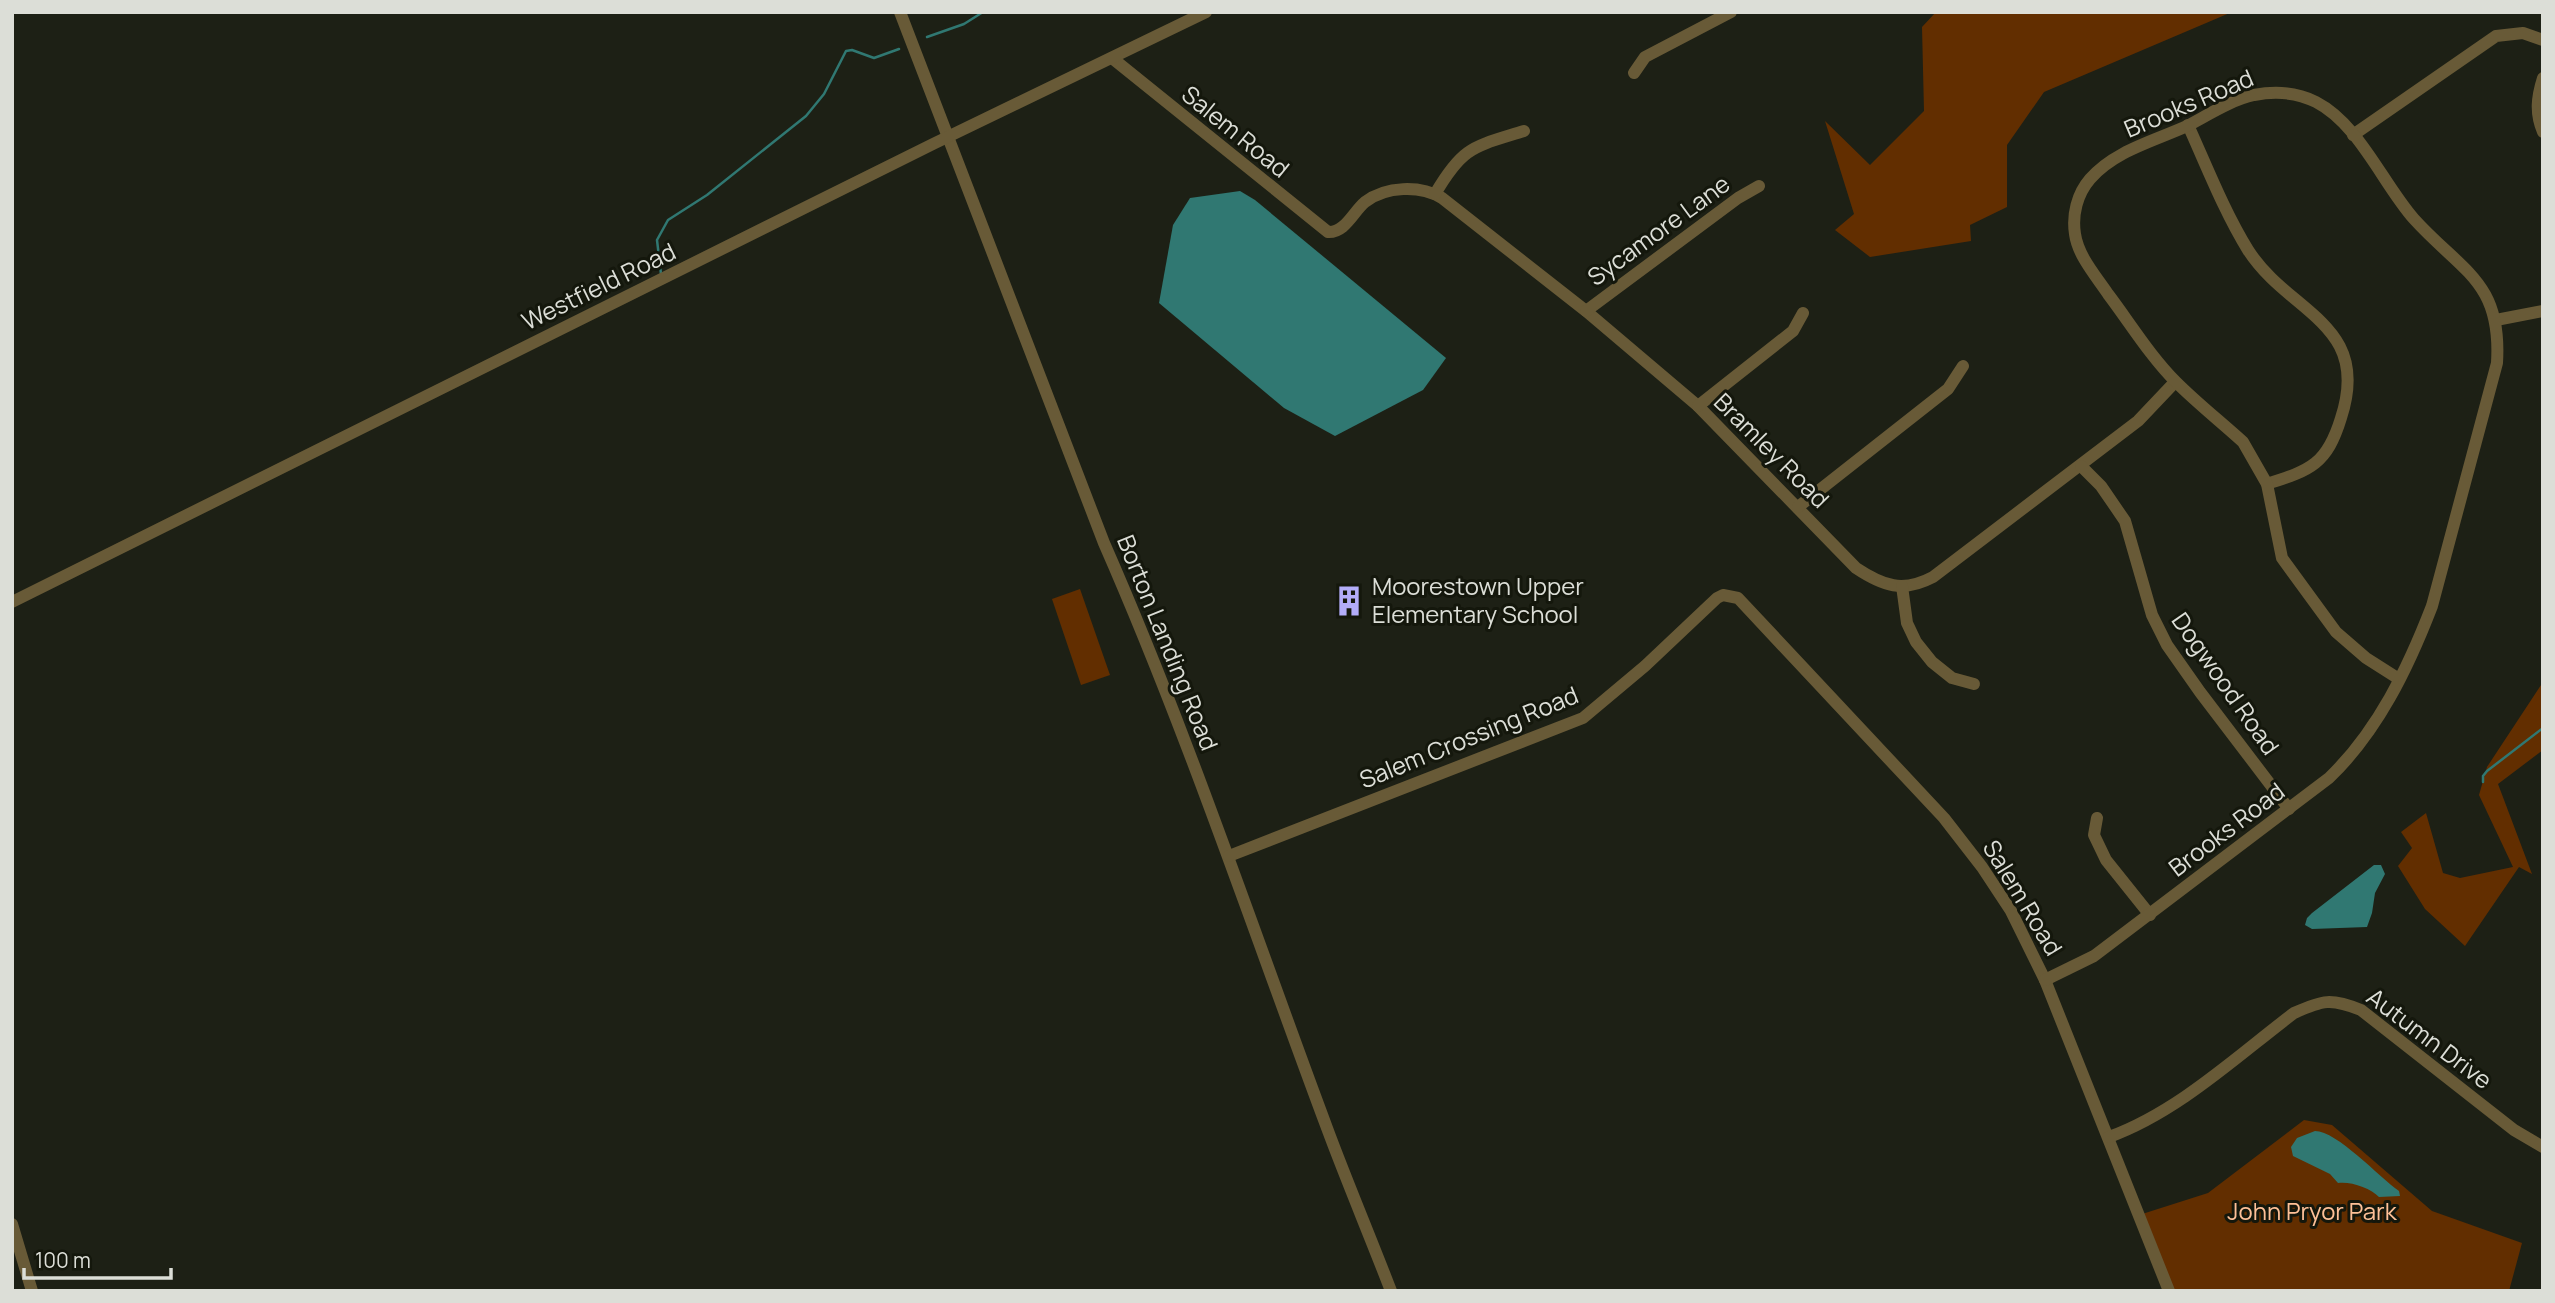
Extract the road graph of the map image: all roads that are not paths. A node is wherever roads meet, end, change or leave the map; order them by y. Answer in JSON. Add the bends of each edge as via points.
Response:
{"nodes":[{"id":1,"x":900,"y":12,"type":"edge"},
{"id":2,"x":1206,"y":12,"type":"edge"},
{"id":3,"x":1731,"y":12,"type":"edge"},
{"id":4,"x":2543,"y":40,"type":"edge"},
{"id":5,"x":1112,"y":58,"type":"junction"},
{"id":6,"x":1634,"y":73,"type":"dead end"},
{"id":7,"x":2543,"y":78,"type":"edge"},
{"id":8,"x":2188,"y":125,"type":"junction"},
{"id":9,"x":1524,"y":131,"type":"dead end"},
{"id":10,"x":2543,"y":132,"type":"edge"},
{"id":11,"x":2353,"y":135,"type":"junction"},
{"id":12,"x":946,"y":138,"type":"junction"},
{"id":13,"x":1759,"y":186,"type":"dead end"},
{"id":14,"x":1435,"y":194,"type":"junction"},
{"id":15,"x":1586,"y":311,"type":"junction"},
{"id":16,"x":2543,"y":311,"type":"edge"},
{"id":17,"x":1804,"y":313,"type":"dead end"},
{"id":18,"x":2496,"y":320,"type":"junction"},
{"id":19,"x":1963,"y":366,"type":"dead end"},
{"id":20,"x":2175,"y":382,"type":"junction"},
{"id":21,"x":1698,"y":406,"type":"junction"},
{"id":22,"x":2081,"y":466,"type":"junction"},
{"id":23,"x":2267,"y":484,"type":"junction"},
{"id":24,"x":1798,"y":507,"type":"junction"},
{"id":25,"x":1902,"y":586,"type":"junction"},
{"id":26,"x":1732,"y":595,"type":"joint"},
{"id":27,"x":12,"y":602,"type":"edge"},
{"id":28,"x":2399,"y":678,"type":"junction"},
{"id":29,"x":1974,"y":684,"type":"dead end"},
{"id":30,"x":2289,"y":809,"type":"junction"},
{"id":31,"x":2096,"y":818,"type":"dead end"},
{"id":32,"x":1229,"y":856,"type":"junction"},
{"id":33,"x":2150,"y":915,"type":"junction"},
{"id":34,"x":2045,"y":980,"type":"junction"},
{"id":35,"x":2109,"y":1137,"type":"junction"},
{"id":36,"x":2543,"y":1147,"type":"edge"},
{"id":37,"x":12,"y":1224,"type":"edge"},
{"id":38,"x":32,"y":1291,"type":"edge"},
{"id":39,"x":1391,"y":1291,"type":"edge"},
{"id":40,"x":2169,"y":1291,"type":"edge"}],
"edges":[{"from":1,"to":12,"type":"street","name":"Borton Landing Road"},
{"from":2,"to":5,"type":"street","name":"Westfield Road"},
{"from":3,"to":6,"type":"street","via":[[1645,57]]},
{"from":4,"to":11,"type":"street","via":[[2523,33],[2496,36]]},
{"from":5,"to":12,"type":"street","name":"Westfield Road"},
{"from":5,"to":14,"type":"street","name":"Salem Road","via":[[1324,230],[1335,232],[1365,202],[1381,194],[1409,189]]},
{"from":7,"to":10,"type":"street","via":[[2537,112]]},
{"from":8,"to":11,"type":"street","name":"Brooks Road","via":[[2251,95],[2277,92],[2317,103]]},
{"from":8,"to":20,"type":"street","name":"Brooks Road","via":[[2106,164],[2084,187],[2075,215],[2077,244],[2087,264]]},
{"from":8,"to":23,"type":"street","via":[[2249,251],[2327,327],[2349,371],[2345,406],[2326,454],[2292,476]]},
{"from":9,"to":14,"type":"street","via":[[1470,150],[1454,164]]},
{"from":11,"to":18,"type":"street","name":"Brooks Road","via":[[2413,218],[2474,276]]},
{"from":12,"to":27,"type":"street","name":"Westfield Road"},
{"from":12,"to":32,"type":"street","name":"Borton Landing Road"},
{"from":13,"to":15,"type":"street","name":"Sycamore Lane"},
{"from":14,"to":15,"type":"street","name":"Bramley Road"},
{"from":15,"to":21,"type":"street","name":"Bramley Road"},
{"from":16,"to":18,"type":"street"},
{"from":17,"to":21,"type":"street","via":[[1793,331]]},
{"from":18,"to":28,"type":"street","name":"Brooks Road","via":[[2497,363],[2483,424],[2432,606]]},
{"from":19,"to":24,"type":"street","via":[[1948,389]]},
{"from":20,"to":22,"type":"street","via":[[2138,421]]},
{"from":20,"to":23,"type":"street","name":"Brooks Road","via":[[2243,442]]},
{"from":21,"to":24,"type":"street","name":"Bramley Road"},
{"from":22,"to":25,"type":"street","via":[[1933,577]]},
{"from":22,"to":30,"type":"street","name":"Dogwood Road","via":[[2125,522],[2152,615],[2167,645]]},
{"from":23,"to":28,"type":"street","name":"Brooks Road","via":[[2282,558],[2336,632],[2366,659]]},
{"from":24,"to":25,"type":"street","name":"Bramley Road","via":[[1856,568],[1877,582]]},
{"from":25,"to":29,"type":"street","via":[[1907,623],[1916,642],[1952,678]]},
{"from":26,"to":32,"type":"street","name":"Salem Crossing Road","via":[[1717,598],[1583,718]]},
{"from":26,"to":34,"type":"street","name":"Salem Road","via":[[1745,603],[1963,842],[2011,911]]},
{"from":28,"to":30,"type":"street","name":"Brooks Road","via":[[2349,759]]},
{"from":30,"to":33,"type":"street","name":"Brooks Road"},
{"from":31,"to":33,"type":"street","via":[[2094,835],[2106,860]]},
{"from":32,"to":39,"type":"street","name":"Borton Landing Road"},
{"from":33,"to":34,"type":"street","name":"Brooks Road","via":[[2094,956]]},
{"from":34,"to":35,"type":"street","name":"Salem Road"},
{"from":35,"to":36,"type":"street","name":"Autumn Drive","via":[[2172,1106],[2294,1013],[2315,1003],[2339,1001],[2361,1010],[2514,1130]]},
{"from":35,"to":40,"type":"street","name":"Salem Road"},
{"from":37,"to":38,"type":"street"}]}
